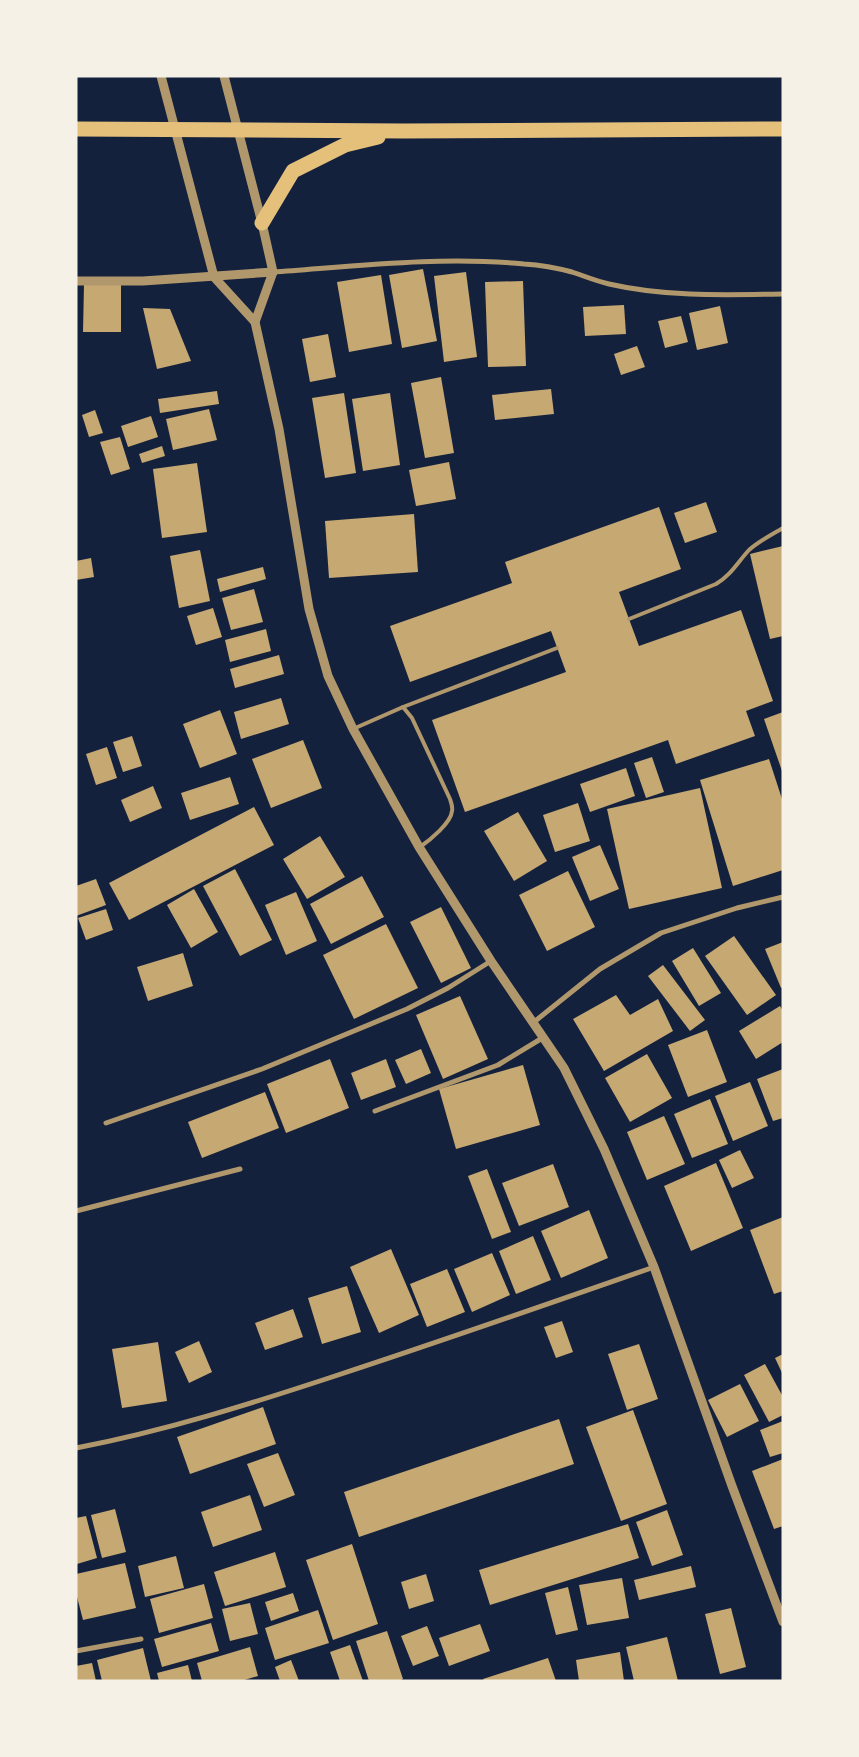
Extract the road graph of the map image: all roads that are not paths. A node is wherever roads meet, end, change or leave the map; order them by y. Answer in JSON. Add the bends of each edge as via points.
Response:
{"nodes":[{"id":1,"x":161,"y":76,"type":"edge"},
{"id":2,"x":224,"y":76,"type":"edge"},
{"id":3,"x":76,"y":129,"type":"edge"},
{"id":4,"x":783,"y":129,"type":"edge"},
{"id":5,"x":175,"y":130,"type":"junction"},
{"id":6,"x":238,"y":130,"type":"junction"},
{"id":7,"x":404,"y":132,"type":"junction"},
{"id":8,"x":262,"y":223,"type":"junction"},
{"id":9,"x":273,"y":272,"type":"junction"},
{"id":10,"x":214,"y":277,"type":"junction"},
{"id":11,"x":76,"y":281,"type":"edge"},
{"id":12,"x":783,"y":294,"type":"edge"},
{"id":13,"x":255,"y":322,"type":"junction"},
{"id":14,"x":783,"y":528,"type":"edge"},
{"id":15,"x":629,"y":619,"type":"dead end"},
{"id":16,"x":557,"y":648,"type":"dead end"},
{"id":17,"x":403,"y":707,"type":"junction"},
{"id":18,"x":354,"y":729,"type":"junction"},
{"id":19,"x":419,"y":847,"type":"junction"},
{"id":20,"x":783,"y":897,"type":"edge"},
{"id":21,"x":491,"y":961,"type":"junction"},
{"id":22,"x":534,"y":1022,"type":"junction"},
{"id":23,"x":544,"y":1037,"type":"junction"},
{"id":24,"x":375,"y":1111,"type":"dead end"},
{"id":25,"x":106,"y":1123,"type":"dead end"},
{"id":26,"x":240,"y":1169,"type":"dead end"},
{"id":27,"x":76,"y":1211,"type":"edge"},
{"id":28,"x":654,"y":1267,"type":"junction"},
{"id":29,"x":76,"y":1448,"type":"edge"},
{"id":30,"x":783,"y":1622,"type":"edge"},
{"id":31,"x":141,"y":1639,"type":"dead end"},
{"id":32,"x":76,"y":1651,"type":"edge"}],
"edges":[{"from":1,"to":5,"type":"street"},
{"from":2,"to":6,"type":"street"},
{"from":3,"to":5,"type":"highway"},
{"from":4,"to":7,"type":"highway"},
{"from":5,"to":6,"type":"highway"},
{"from":5,"to":10,"type":"street"},
{"from":6,"to":7,"type":"highway"},
{"from":6,"to":8,"type":"street"},
{"from":7,"to":8,"type":"highway","via":[[345,145],[294,171]]},
{"from":8,"to":9,"type":"street"},
{"from":9,"to":10,"type":"street"},
{"from":9,"to":12,"type":"street","via":[[390,262],[481,261],[570,271],[608,284],[645,290],[688,294]]},
{"from":9,"to":13,"type":"street"},
{"from":10,"to":11,"type":"street"},
{"from":10,"to":13,"type":"street"},
{"from":13,"to":18,"type":"street","via":[[280,429],[308,609],[328,676]]},
{"from":14,"to":15,"type":"lane","via":[[754,546],[728,576],[716,584]]},
{"from":16,"to":17,"type":"lane"},
{"from":17,"to":18,"type":"lane"},
{"from":17,"to":19,"type":"lane","via":[[412,718],[450,799],[452,811],[432,838]]},
{"from":18,"to":19,"type":"street"},
{"from":19,"to":21,"type":"street"},
{"from":20,"to":22,"type":"street","via":[[661,933],[600,968]]},
{"from":21,"to":22,"type":"street"},
{"from":21,"to":25,"type":"street","via":[[407,1009],[262,1069]]},
{"from":22,"to":23,"type":"street"},
{"from":23,"to":24,"type":"street","via":[[498,1065]]},
{"from":23,"to":28,"type":"street","via":[[564,1068],[604,1149]]},
{"from":26,"to":27,"type":"street"},
{"from":28,"to":29,"type":"street","via":[[456,1337],[220,1414]]},
{"from":28,"to":30,"type":"street"},
{"from":31,"to":32,"type":"street"}]}
